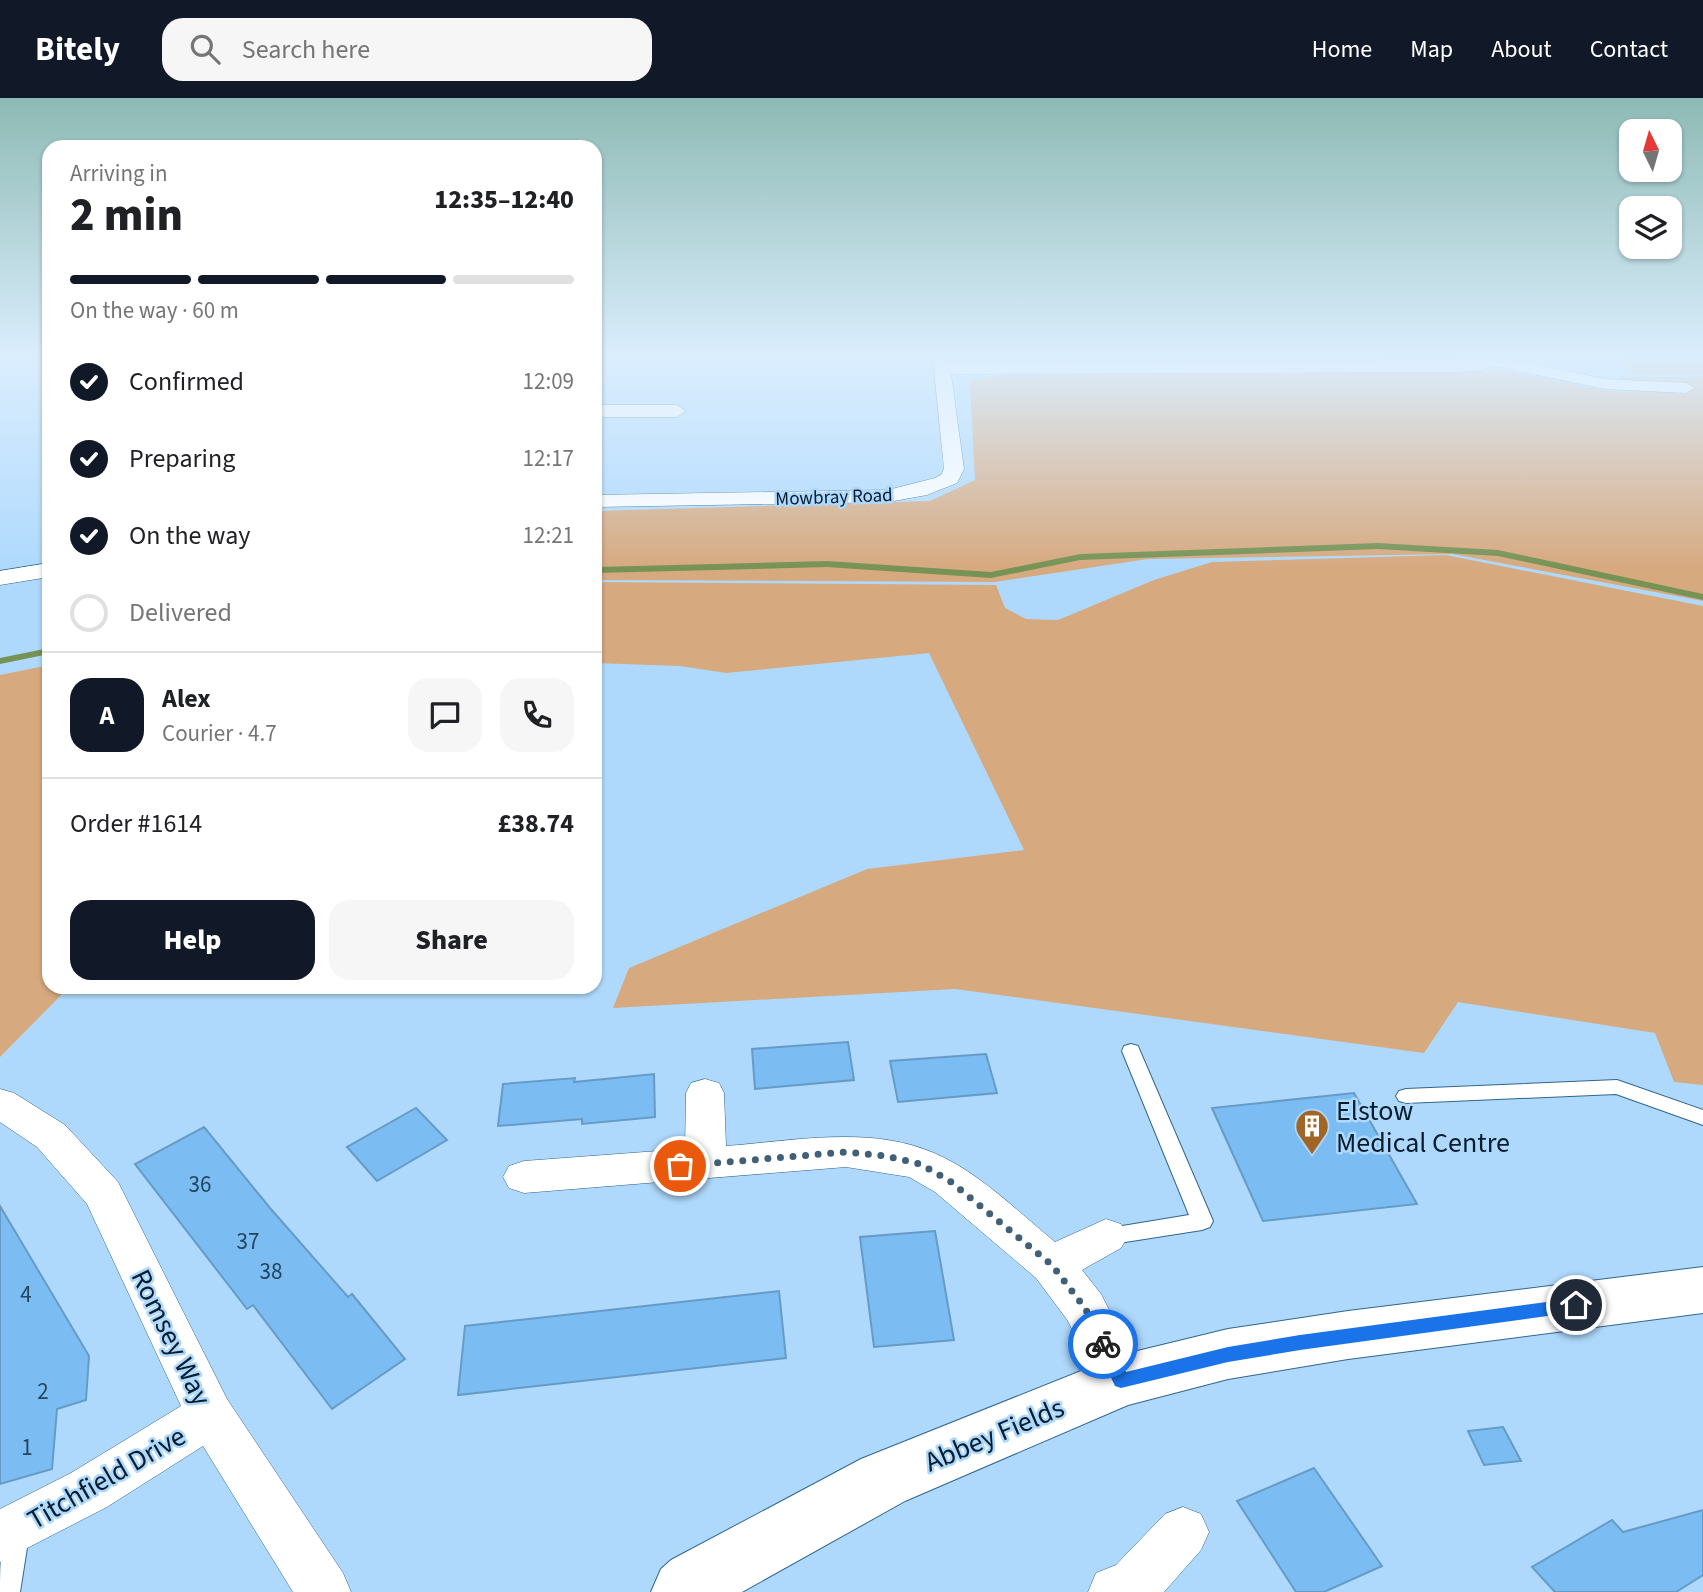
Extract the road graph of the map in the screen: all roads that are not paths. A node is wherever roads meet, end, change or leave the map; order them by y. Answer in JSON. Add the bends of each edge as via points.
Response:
{"nodes":[{"id":1,"x":949,"y":429,"type":"edge"},
{"id":2,"x":602,"y":501,"type":"edge"},
{"id":3,"x":42,"y":571,"type":"edge"},
{"id":4,"x":0,"y":578,"type":"edge"},
{"id":5,"x":1131,"y":1051,"type":"dead end"},
{"id":6,"x":705,"y":1093,"type":"dead end"},
{"id":7,"x":1406,"y":1096,"type":"dead end"},
{"id":8,"x":0,"y":1103,"type":"edge"},
{"id":9,"x":1703,"y":1118,"type":"edge"},
{"id":10,"x":706,"y":1164,"type":"junction"},
{"id":11,"x":524,"y":1177,"type":"dead end"},
{"id":12,"x":1106,"y":1236,"type":"joint"},
{"id":13,"x":1052,"y":1265,"type":"junction"},
{"id":14,"x":1703,"y":1290,"type":"edge"},
{"id":15,"x":1121,"y":1381,"type":"junction"},
{"id":16,"x":210,"y":1415,"type":"junction"},
{"id":17,"x":1183,"y":1531,"type":"dead end"},
{"id":18,"x":8,"y":1532,"type":"edge"},
{"id":19,"x":1128,"y":1590,"type":"edge"},
{"id":20,"x":6,"y":1592,"type":"edge"},
{"id":21,"x":324,"y":1592,"type":"edge"},
{"id":22,"x":684,"y":1592,"type":"edge"}],
"edges":[{"from":1,"to":2,"type":"street","name":"Mowbray Road","via":[[954,469],[950,479],[913,493]]},
{"from":3,"to":4,"type":"street"},
{"from":5,"to":12,"type":"lane","via":[[1202,1221]]},
{"from":6,"to":10,"type":"street"},
{"from":7,"to":9,"type":"lane","via":[[1617,1087]]},
{"from":8,"to":16,"type":"street","name":"Romsey Way","via":[[51,1136],[103,1194]]},
{"from":10,"to":11,"type":"street"},
{"from":10,"to":13,"type":"street","via":[[846,1152],[920,1164],[950,1181]]},
{"from":12,"to":13,"type":"street"},
{"from":13,"to":15,"type":"street","via":[[1085,1308]]},
{"from":14,"to":15,"type":"street","name":"Abbey Fields","via":[[1348,1335],[1228,1354]]},
{"from":15,"to":22,"type":"street","name":"Abbey Fields","via":[[883,1480]]},
{"from":16,"to":18,"type":"street","name":"Titchfield Drive","via":[[89,1490]]},
{"from":16,"to":21,"type":"street","name":"Romsey Way"},
{"from":17,"to":19,"type":"street"},
{"from":18,"to":20,"type":"lane"}]}
